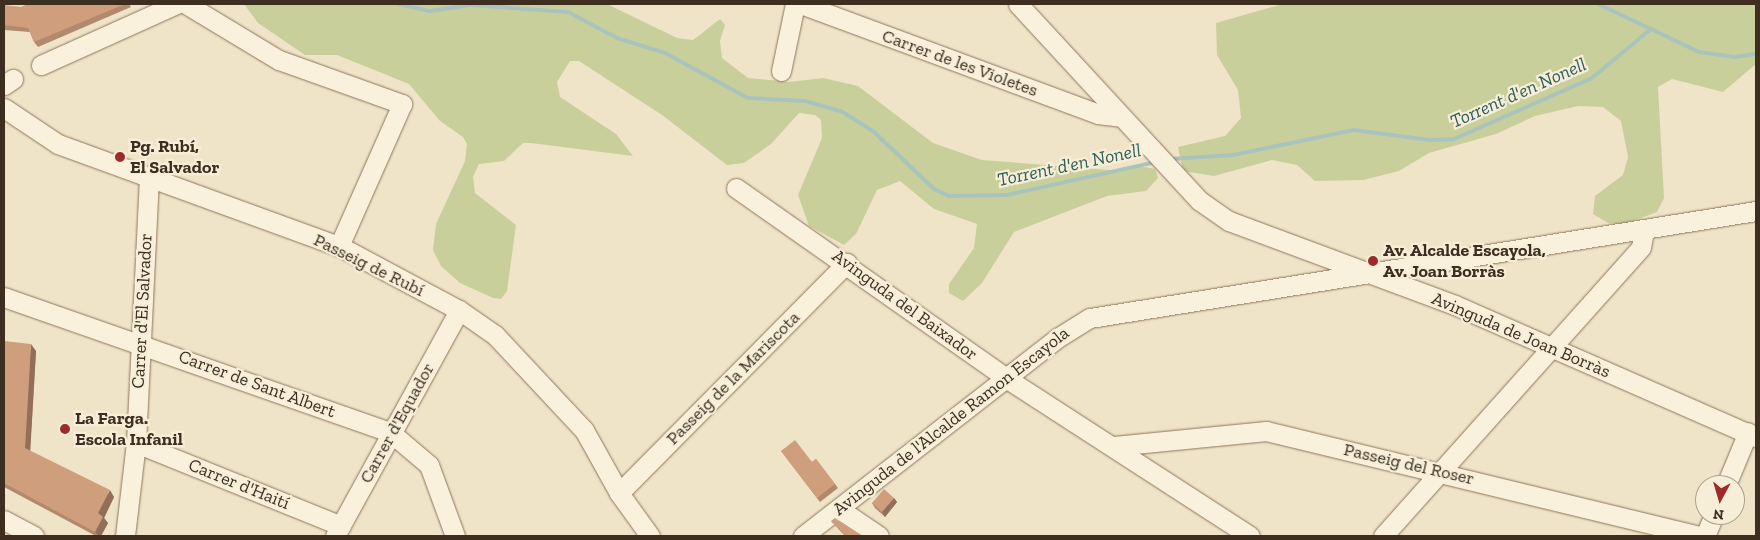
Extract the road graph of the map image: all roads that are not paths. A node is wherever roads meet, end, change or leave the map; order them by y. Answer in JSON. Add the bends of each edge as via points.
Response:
{"nodes":[{"id":1,"x":177,"y":4,"type":"edge"},
{"id":2,"x":186,"y":4,"type":"edge"},
{"id":3,"x":795,"y":4,"type":"edge"},
{"id":4,"x":801,"y":4,"type":"edge"},
{"id":5,"x":1018,"y":4,"type":"edge"},
{"id":6,"x":41,"y":64,"type":"dead end"},
{"id":7,"x":781,"y":71,"type":"dead end"},
{"id":8,"x":4,"y":108,"type":"edge"},
{"id":9,"x":1121,"y":118,"type":"junction"},
{"id":10,"x":149,"y":176,"type":"junction"},
{"id":11,"x":736,"y":188,"type":"dead end"},
{"id":12,"x":1756,"y":211,"type":"edge"},
{"id":13,"x":1644,"y":232,"type":"junction"},
{"id":14,"x":340,"y":246,"type":"junction"},
{"id":15,"x":1302,"y":250,"type":"junction"},
{"id":16,"x":847,"y":263,"type":"junction"},
{"id":17,"x":1414,"y":266,"type":"junction"},
{"id":18,"x":1366,"y":273,"type":"junction"},
{"id":19,"x":1304,"y":283,"type":"junction"},
{"id":20,"x":1408,"y":288,"type":"junction"},
{"id":21,"x":4,"y":297,"type":"edge"},
{"id":22,"x":459,"y":310,"type":"junction"},
{"id":23,"x":140,"y":342,"type":"junction"},
{"id":24,"x":1549,"y":348,"type":"junction"},
{"id":25,"x":1008,"y":379,"type":"junction"},
{"id":26,"x":390,"y":432,"type":"junction"},
{"id":27,"x":1752,"y":434,"type":"edge"},
{"id":28,"x":136,"y":443,"type":"junction"},
{"id":29,"x":1114,"y":446,"type":"junction"},
{"id":30,"x":1441,"y":471,"type":"junction"},
{"id":31,"x":1731,"y":475,"type":"edge"},
{"id":32,"x":619,"y":493,"type":"junction"},
{"id":33,"x":839,"y":509,"type":"junction"},
{"id":34,"x":4,"y":520,"type":"edge"},
{"id":35,"x":338,"y":531,"type":"edge"},
{"id":36,"x":34,"y":536,"type":"edge"},
{"id":37,"x":125,"y":536,"type":"edge"},
{"id":38,"x":455,"y":536,"type":"edge"},
{"id":39,"x":650,"y":536,"type":"edge"},
{"id":40,"x":803,"y":536,"type":"edge"},
{"id":41,"x":879,"y":536,"type":"edge"},
{"id":42,"x":1250,"y":536,"type":"edge"},
{"id":43,"x":1383,"y":536,"type":"edge"},
{"id":44,"x":1699,"y":536,"type":"edge"}],
"edges":[{"from":1,"to":6,"type":"street"},
{"from":2,"to":14,"type":"street","via":[[279,60],[402,104]]},
{"from":3,"to":7,"type":"street"},
{"from":4,"to":9,"type":"street","name":"Carrer de les Violetes","via":[[1098,114]]},
{"from":5,"to":9,"type":"street","name":"Avinguda de Joan Borràs"},
{"from":8,"to":10,"type":"street","name":"Passeig de Rubí","via":[[58,144]]},
{"from":9,"to":15,"type":"street","name":"Avinguda de Joan Borràs","via":[[1200,201],[1229,221]]},
{"from":10,"to":14,"type":"street","name":"Passeig de Rubí"},
{"from":10,"to":23,"type":"street","name":"Carrer d'El Salvador"},
{"from":11,"to":16,"type":"street","name":"Avinguda del Baixador"},
{"from":12,"to":13,"type":"street","name":"Avinguda de l'Alcalde Ramon Escayola"},
{"from":13,"to":17,"type":"street","name":"Avinguda de l'Alcalde Ramon Escayola"},
{"from":13,"to":24,"type":"street","via":[[1641,247]]},
{"from":14,"to":22,"type":"street","name":"Passeig de Rubí"},
{"from":15,"to":18,"type":"street","name":"Avinguda de Joan Borràs"},
{"from":15,"to":19,"type":"street","via":[[1308,267]]},
{"from":16,"to":25,"type":"street","name":"Avinguda del Baixador"},
{"from":16,"to":32,"type":"street","name":"Passeig de la Mariscota"},
{"from":17,"to":18,"type":"street","name":"Avinguda de l'Alcalde Ramon Escayola"},
{"from":17,"to":20,"type":"street","via":[[1408,275]]},
{"from":18,"to":19,"type":"street","name":"Avinguda de l'Alcalde Ramon Escayola"},
{"from":18,"to":20,"type":"street","name":"Avinguda de Joan Borràs"},
{"from":19,"to":25,"type":"street","name":"Avinguda de l'Alcalde Ramon Escayola","via":[[1090,318],[1058,336]]},
{"from":20,"to":24,"type":"street","name":"Avinguda de Joan Borràs"},
{"from":21,"to":23,"type":"street","name":"Carrer de Sant Albert"},
{"from":22,"to":26,"type":"street","name":"Carrer d'Equador"},
{"from":22,"to":32,"type":"street","name":"Passeig de Rubí","via":[[495,335],[584,430]]},
{"from":23,"to":26,"type":"street","name":"Carrer de Sant Albert"},
{"from":23,"to":28,"type":"street","name":"Carrer d'El Salvador"},
{"from":24,"to":27,"type":"street","name":"Avinguda de Joan Borràs"},
{"from":24,"to":30,"type":"street"},
{"from":25,"to":29,"type":"street","name":"Avinguda del Baixador"},
{"from":25,"to":33,"type":"street","name":"Avinguda de l'Alcalde Ramon Escayola"},
{"from":26,"to":35,"type":"street","name":"Carrer d'Equador"},
{"from":26,"to":38,"type":"street","name":"Carrer de Sant Albert","via":[[429,465]]},
{"from":27,"to":31,"type":"street"},
{"from":28,"to":35,"type":"street","name":"Carrer d'Haití"},
{"from":28,"to":37,"type":"street","name":"Carrer d'El Salvador"},
{"from":29,"to":30,"type":"street","name":"Passeig del Roser","via":[[1266,430]]},
{"from":29,"to":42,"type":"street","name":"Avinguda del Baixador"},
{"from":30,"to":43,"type":"street"},
{"from":30,"to":44,"type":"street","name":"Passeig del Roser"},
{"from":32,"to":39,"type":"street","name":"Passeig de Rubí"},
{"from":33,"to":40,"type":"street","name":"Avinguda de l'Alcalde Ramon Escayola"},
{"from":33,"to":41,"type":"street"},
{"from":34,"to":36,"type":"street"}]}
